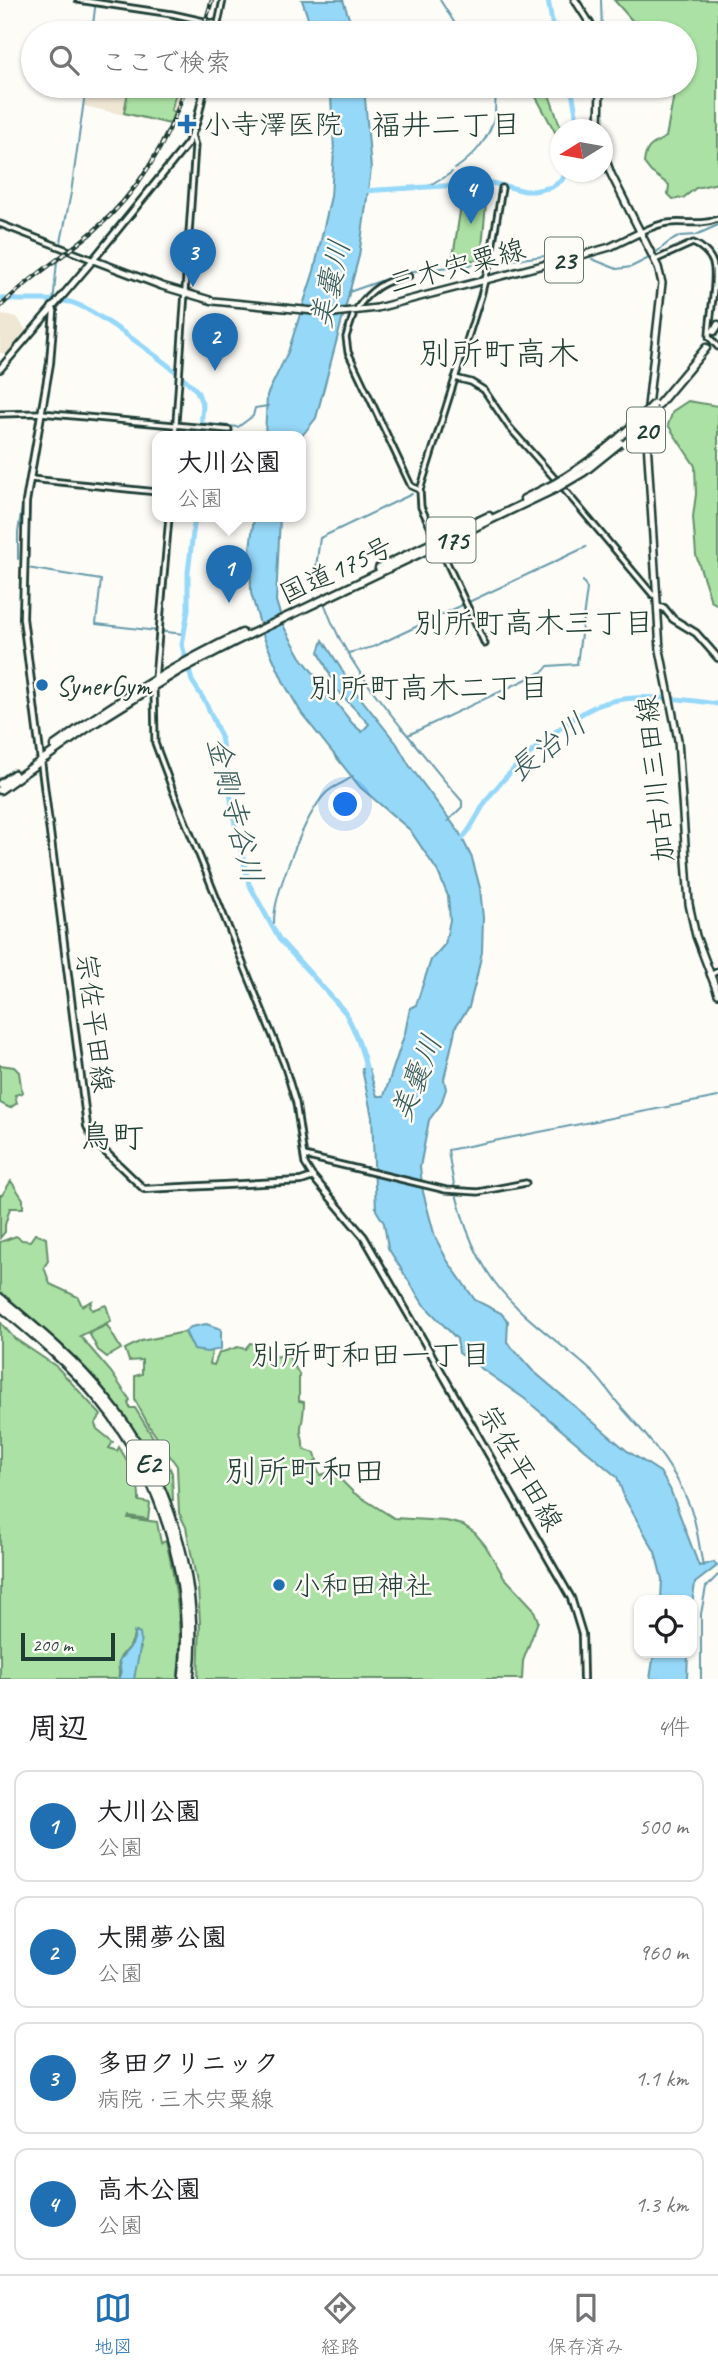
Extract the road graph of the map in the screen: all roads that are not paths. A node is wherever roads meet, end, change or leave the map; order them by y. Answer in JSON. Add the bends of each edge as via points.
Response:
{"nodes":[{"id":1,"x":78,"y":0,"type":"edge"},
{"id":2,"x":223,"y":0,"type":"edge"},
{"id":3,"x":576,"y":0,"type":"edge"},
{"id":4,"x":204,"y":21,"type":"edge"},
{"id":5,"x":218,"y":21,"type":"edge"},
{"id":6,"x":589,"y":21,"type":"edge"},
{"id":7,"x":202,"y":98,"type":"edge"},
{"id":8,"x":600,"y":98,"type":"edge"},
{"id":9,"x":599,"y":119,"type":"edge"},
{"id":10,"x":192,"y":135,"type":"junction"},
{"id":11,"x":188,"y":143,"type":"junction"},
{"id":12,"x":195,"y":146,"type":"junction"},
{"id":13,"x":613,"y":178,"type":"edge"},
{"id":14,"x":502,"y":188,"type":"dead end"},
{"id":15,"x":718,"y":219,"type":"edge"},
{"id":16,"x":0,"y":224,"type":"edge"},
{"id":17,"x":641,"y":232,"type":"junction"},
{"id":18,"x":653,"y":257,"type":"junction"},
{"id":19,"x":93,"y":260,"type":"junction"},
{"id":20,"x":409,"y":276,"type":"dead end"},
{"id":21,"x":485,"y":280,"type":"junction"},
{"id":22,"x":184,"y":293,"type":"junction"},
{"id":23,"x":53,"y":307,"type":"junction"},
{"id":24,"x":356,"y":310,"type":"dead end"},
{"id":25,"x":350,"y":315,"type":"junction"},
{"id":26,"x":705,"y":346,"type":"tunnel mouth"},
{"id":27,"x":718,"y":347,"type":"edge"},
{"id":28,"x":0,"y":369,"type":"edge"},
{"id":29,"x":455,"y":378,"type":"junction"},
{"id":30,"x":41,"y":413,"type":"junction"},
{"id":31,"x":0,"y":414,"type":"edge"},
{"id":32,"x":176,"y":426,"type":"junction"},
{"id":33,"x":229,"y":430,"type":"dead end"},
{"id":34,"x":176,"y":431,"type":"edge"},
{"id":35,"x":30,"y":479,"type":"junction"},
{"id":36,"x":420,"y":490,"type":"junction"},
{"id":37,"x":152,"y":491,"type":"edge"},
{"id":38,"x":169,"y":522,"type":"edge"},
{"id":39,"x":438,"y":543,"type":"junction"},
{"id":40,"x":657,"y":595,"type":"junction"},
{"id":41,"x":658,"y":607,"type":"junction"},
{"id":42,"x":485,"y":644,"type":"dead end"},
{"id":43,"x":718,"y":658,"type":"edge"},
{"id":44,"x":154,"y":682,"type":"junction"},
{"id":45,"x":40,"y":758,"type":"junction"},
{"id":46,"x":0,"y":784,"type":"edge"},
{"id":47,"x":0,"y":790,"type":"edge"},
{"id":48,"x":718,"y":971,"type":"edge"},
{"id":49,"x":710,"y":975,"type":"junction"},
{"id":50,"x":718,"y":994,"type":"edge"},
{"id":51,"x":304,"y":1156,"type":"junction"},
{"id":52,"x":313,"y":1177,"type":"junction"},
{"id":53,"x":526,"y":1183,"type":"dead end"},
{"id":54,"x":0,"y":1298,"type":"edge"},
{"id":55,"x":0,"y":1307,"type":"edge"},
{"id":56,"x":183,"y":1679,"type":"edge"},
{"id":57,"x":189,"y":1679,"type":"edge"},
{"id":58,"x":583,"y":1679,"type":"edge"}],
"edges":[{"from":1,"to":4,"type":"street"},
{"from":2,"to":5,"type":"street"},
{"from":3,"to":6,"type":"main road"},
{"from":7,"to":10,"type":"main road"},
{"from":8,"to":9,"type":"main road"},
{"from":10,"to":11,"type":"main road"},
{"from":10,"to":12,"type":"street"},
{"from":11,"to":12,"type":"street"},
{"from":11,"to":19,"type":"main road"},
{"from":12,"to":22,"type":"street"},
{"from":13,"to":17,"type":"main road","name":"加古川三田線","number":"20"},
{"from":14,"to":21,"type":"street"},
{"from":15,"to":17,"type":"street","via":[[667,223]]},
{"from":16,"to":19,"type":"street"},
{"from":17,"to":18,"type":"main road","name":"加古川三田線","number":"20"},
{"from":17,"to":21,"type":"main road","name":"三木宍粟線","number":"23","via":[[610,247]]},
{"from":18,"to":27,"type":"street","via":[[693,243],[711,259],[709,337]]},
{"from":18,"to":40,"type":"main road","name":"加古川三田線","number":"20","via":[[662,295],[646,424]]},
{"from":19,"to":22,"type":"main road","name":"三木宍粟線","number":"23"},
{"from":19,"to":23,"type":"main road"},
{"from":20,"to":24,"type":"street","via":[[372,289]]},
{"from":21,"to":25,"type":"main road","name":"三木宍粟線","number":"23"},
{"from":21,"to":29,"type":"street"},
{"from":22,"to":25,"type":"main road","name":"三木宍粟線","number":"23","via":[[228,303]]},
{"from":22,"to":32,"type":"street"},
{"from":23,"to":28,"type":"main road"},
{"from":23,"to":30,"type":"main road","name":"宗佐平田線"},
{"from":25,"to":36,"type":"street","via":[[348,352],[411,486]]},
{"from":26,"to":39,"type":"highway","name":"国道175号","number":"175","bridge":true,"via":[[608,454],[555,486]]},
{"from":29,"to":36,"type":"street"},
{"from":29,"to":40,"type":"street","via":[[484,390],[509,427]]},
{"from":30,"to":31,"type":"street"},
{"from":30,"to":32,"type":"street"},
{"from":30,"to":35,"type":"main road","name":"宗佐平田線"},
{"from":32,"to":33,"type":"street"},
{"from":32,"to":34,"type":"street"},
{"from":35,"to":37,"type":"street"},
{"from":35,"to":45,"type":"main road","name":"宗佐平田線","via":[[23,618]]},
{"from":36,"to":39,"type":"street","via":[[421,507]]},
{"from":38,"to":44,"type":"street"},
{"from":39,"to":42,"type":"street"},
{"from":39,"to":44,"type":"highway","name":"国道175号","number":"175"},
{"from":40,"to":41,"type":"main road","name":"加古川三田線","number":"20"},
{"from":41,"to":43,"type":"main road","via":[[696,633]]},
{"from":41,"to":49,"type":"main road","name":"加古川三田線","number":"20","via":[[660,650],[679,751],[689,904]]},
{"from":44,"to":45,"type":"highway","name":"国道175号","number":"175"},
{"from":44,"to":51,"type":"street","via":[[155,743],[284,1064]]},
{"from":45,"to":46,"type":"highway","name":"国道175号","number":"175"},
{"from":45,"to":47,"type":"highway","name":"国道175号","number":"175"},
{"from":45,"to":52,"type":"main road","name":"宗佐平田線","via":[[90,1135],[144,1189]]},
{"from":48,"to":49,"type":"street"},
{"from":49,"to":50,"type":"main road","name":"加古川三田線","number":"20"},
{"from":51,"to":52,"type":"street"},
{"from":51,"to":53,"type":"street","via":[[446,1190],[478,1192]]},
{"from":52,"to":58,"type":"main road","name":"宗佐平田線","via":[[364,1237],[571,1598],[582,1634]]},
{"from":54,"to":57,"type":"highway","number":"E2","via":[[98,1389],[155,1475],[185,1572],[191,1633]]},
{"from":55,"to":56,"type":"highway","number":"E2","via":[[51,1350],[101,1402],[149,1478],[179,1572],[184,1612]]}]}
